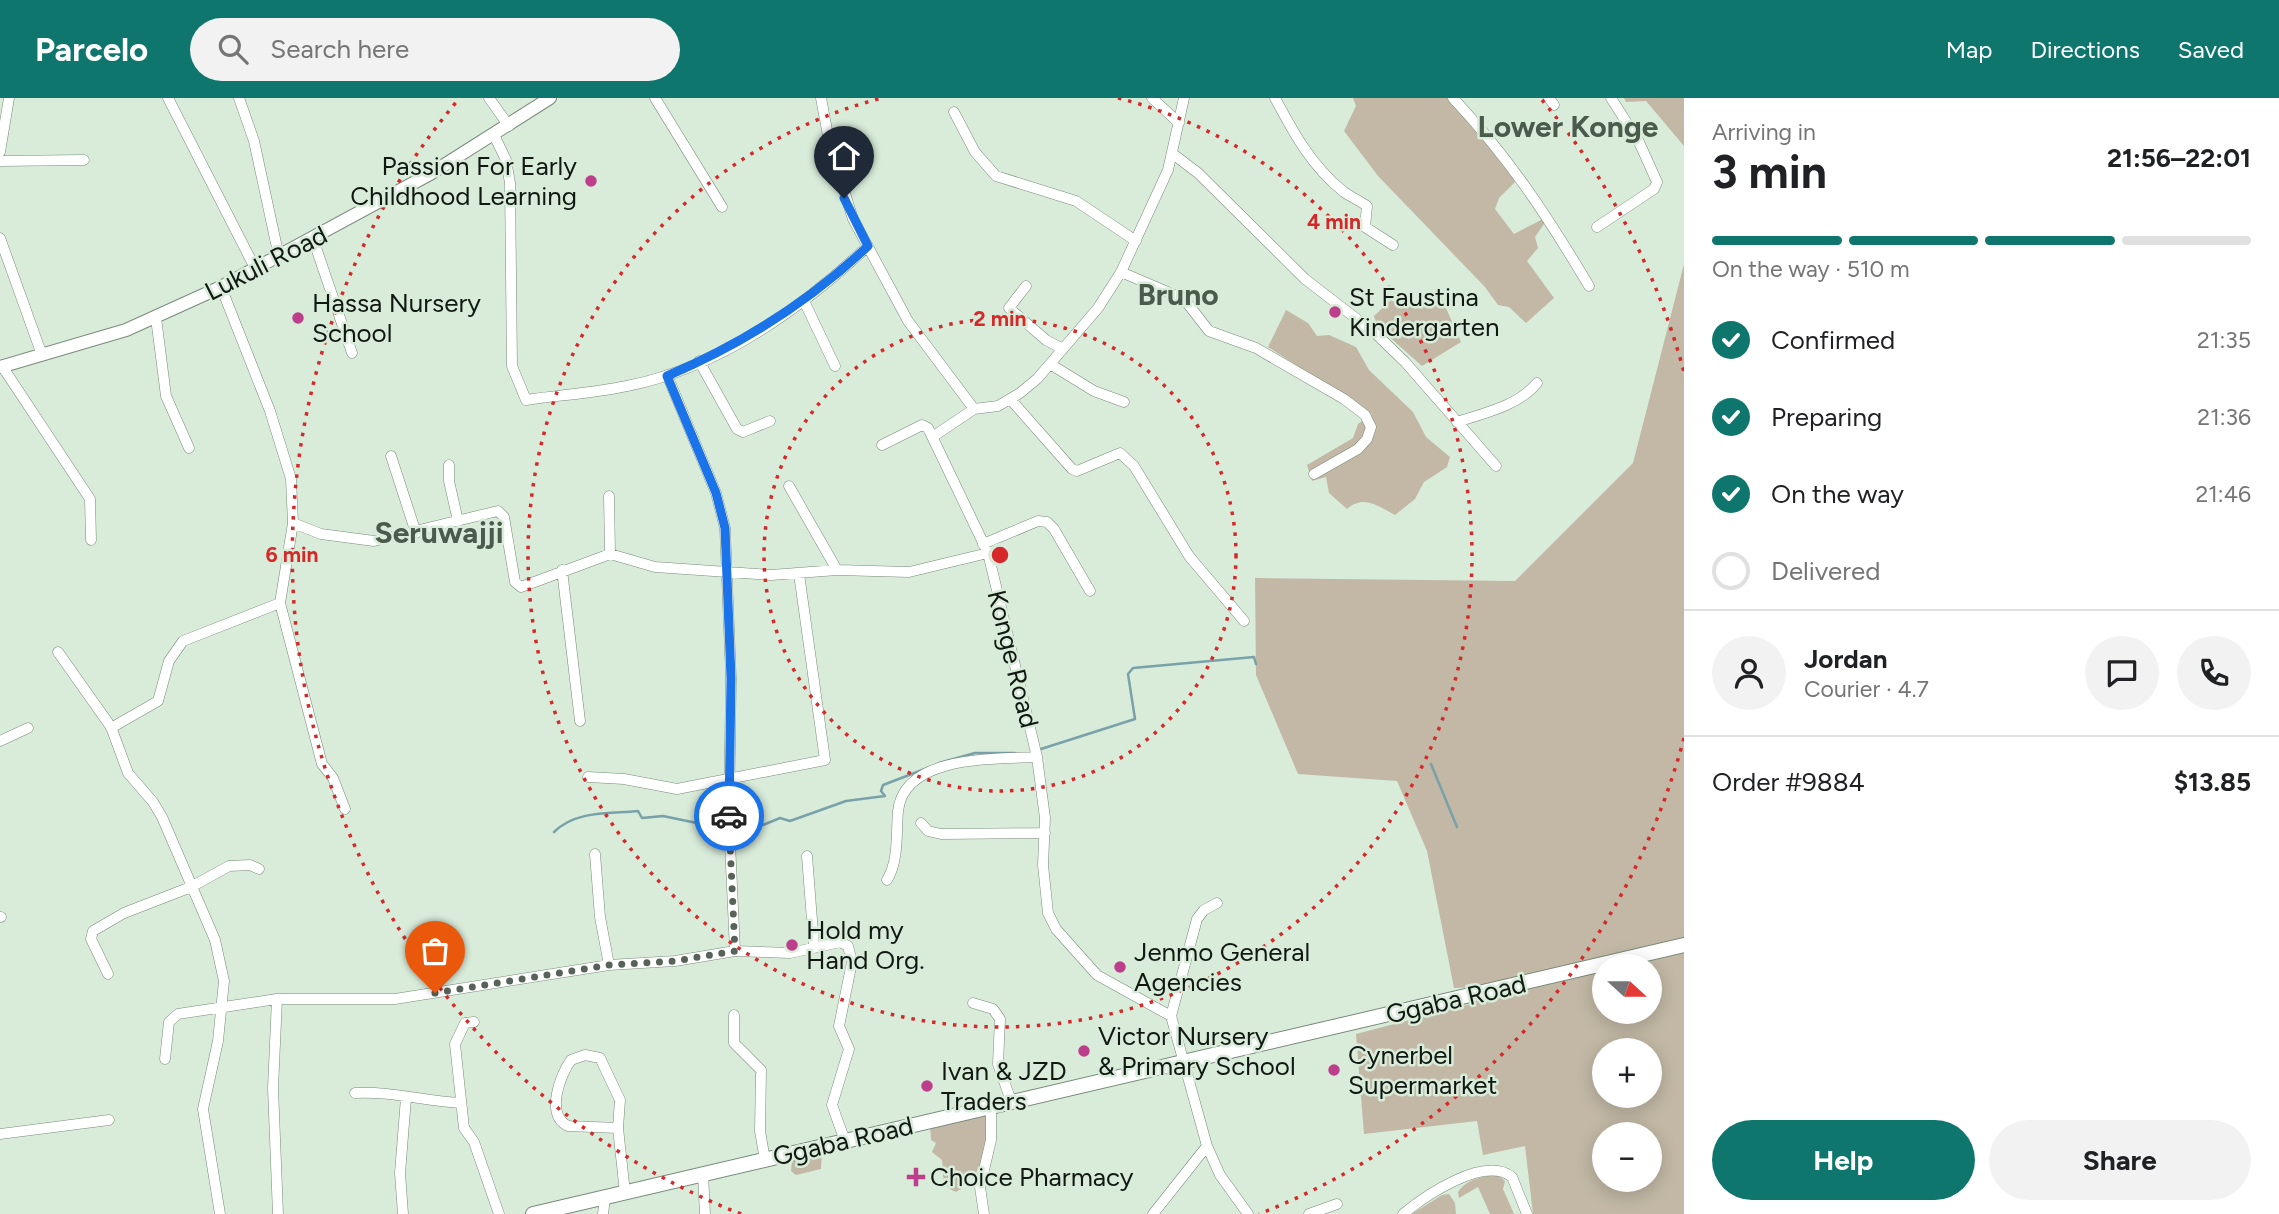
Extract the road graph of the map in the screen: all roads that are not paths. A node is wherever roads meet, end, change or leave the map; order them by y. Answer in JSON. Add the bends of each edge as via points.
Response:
{"nodes":[{"id":1,"x":9,"y":98,"type":"edge"},
{"id":2,"x":168,"y":98,"type":"edge"},
{"id":3,"x":239,"y":98,"type":"edge"},
{"id":4,"x":489,"y":98,"type":"edge"},
{"id":5,"x":550,"y":98,"type":"edge"},
{"id":6,"x":655,"y":98,"type":"edge"},
{"id":7,"x":821,"y":98,"type":"edge"},
{"id":8,"x":1152,"y":98,"type":"edge"},
{"id":9,"x":1184,"y":98,"type":"edge"},
{"id":10,"x":1275,"y":98,"type":"edge"},
{"id":11,"x":1453,"y":98,"type":"edge"},
{"id":12,"x":1611,"y":98,"type":"edge"},
{"id":13,"x":954,"y":112,"type":"dead end"},
{"id":14,"x":1179,"y":123,"type":"junction"},
{"id":15,"x":509,"y":126,"type":"junction"},
{"id":16,"x":494,"y":135,"type":"junction"},
{"id":17,"x":0,"y":152,"type":"edge"},
{"id":18,"x":1173,"y":154,"type":"junction"},
{"id":19,"x":84,"y":160,"type":"dead end"},
{"id":20,"x":0,"y":161,"type":"edge"},
{"id":21,"x":722,"y":207,"type":"dead end"},
{"id":22,"x":1597,"y":227,"type":"dead end"},
{"id":23,"x":0,"y":238,"type":"edge"},
{"id":24,"x":313,"y":239,"type":"junction"},
{"id":25,"x":1136,"y":241,"type":"junction"},
{"id":26,"x":1393,"y":245,"type":"dead end"},
{"id":27,"x":868,"y":246,"type":"junction"},
{"id":28,"x":279,"y":257,"type":"junction"},
{"id":29,"x":255,"y":268,"type":"junction"},
{"id":30,"x":1121,"y":272,"type":"junction"},
{"id":31,"x":1026,"y":286,"type":"dead end"},
{"id":32,"x":1589,"y":286,"type":"dead end"},
{"id":33,"x":221,"y":287,"type":"junction"},
{"id":34,"x":804,"y":301,"type":"junction"},
{"id":35,"x":156,"y":318,"type":"junction"},
{"id":36,"x":1063,"y":349,"type":"junction"},
{"id":37,"x":352,"y":353,"type":"dead end"},
{"id":38,"x":42,"y":355,"type":"junction"},
{"id":39,"x":699,"y":361,"type":"junction"},
{"id":40,"x":1050,"y":364,"type":"junction"},
{"id":41,"x":835,"y":366,"type":"dead end"},
{"id":42,"x":1,"y":367,"type":"edge"},
{"id":43,"x":667,"y":376,"type":"junction"},
{"id":44,"x":1537,"y":383,"type":"dead end"},
{"id":45,"x":1011,"y":400,"type":"junction"},
{"id":46,"x":1124,"y":401,"type":"dead end"},
{"id":47,"x":974,"y":409,"type":"junction"},
{"id":48,"x":770,"y":421,"type":"dead end"},
{"id":49,"x":1457,"y":422,"type":"junction"},
{"id":50,"x":934,"y":436,"type":"junction"},
{"id":51,"x":882,"y":445,"type":"dead end"},
{"id":52,"x":189,"y":448,"type":"dead end"},
{"id":53,"x":391,"y":456,"type":"dead end"},
{"id":54,"x":449,"y":465,"type":"dead end"},
{"id":55,"x":1496,"y":466,"type":"dead end"},
{"id":56,"x":1314,"y":474,"type":"dead end"},
{"id":57,"x":789,"y":486,"type":"dead end"},
{"id":58,"x":609,"y":496,"type":"dead end"},
{"id":59,"x":458,"y":521,"type":"junction"},
{"id":60,"x":293,"y":523,"type":"junction"},
{"id":61,"x":416,"y":533,"type":"junction"},
{"id":62,"x":91,"y":540,"type":"dead end"},
{"id":63,"x":986,"y":548,"type":"junction"},
{"id":64,"x":610,"y":554,"type":"junction"},
{"id":65,"x":562,"y":570,"type":"junction"},
{"id":66,"x":837,"y":570,"type":"junction"},
{"id":67,"x":728,"y":574,"type":"junction"},
{"id":68,"x":799,"y":574,"type":"junction"},
{"id":69,"x":1090,"y":591,"type":"dead end"},
{"id":70,"x":281,"y":603,"type":"junction"},
{"id":71,"x":1244,"y":621,"type":"dead end"},
{"id":72,"x":58,"y":652,"type":"dead end"},
{"id":73,"x":580,"y":721,"type":"dead end"},
{"id":74,"x":28,"y":728,"type":"dead end"},
{"id":75,"x":111,"y":728,"type":"junction"},
{"id":76,"x":0,"y":741,"type":"edge"},
{"id":77,"x":1037,"y":757,"type":"junction"},
{"id":78,"x":588,"y":777,"type":"dead end"},
{"id":79,"x":730,"y":777,"type":"junction"},
{"id":80,"x":345,"y":808,"type":"dead end"},
{"id":81,"x":921,"y":822,"type":"dead end"},
{"id":82,"x":1045,"y":833,"type":"junction"},
{"id":83,"x":594,"y":854,"type":"dead end"},
{"id":84,"x":807,"y":856,"type":"dead end"},
{"id":85,"x":259,"y":869,"type":"dead end"},
{"id":86,"x":887,"y":880,"type":"dead end"},
{"id":87,"x":191,"y":887,"type":"junction"},
{"id":88,"x":1217,"y":904,"type":"dead end"},
{"id":89,"x":1684,"y":945,"type":"edge"},
{"id":90,"x":814,"y":946,"type":"junction"},
{"id":91,"x":735,"y":951,"type":"junction"},
{"id":92,"x":609,"y":965,"type":"junction"},
{"id":93,"x":108,"y":974,"type":"dead end"},
{"id":94,"x":277,"y":999,"type":"junction"},
{"id":95,"x":974,"y":1003,"type":"dead end"},
{"id":96,"x":224,"y":1007,"type":"junction"},
{"id":97,"x":734,"y":1015,"type":"dead end"},
{"id":98,"x":1171,"y":1016,"type":"junction"},
{"id":99,"x":474,"y":1022,"type":"dead end"},
{"id":100,"x":165,"y":1059,"type":"dead end"},
{"id":101,"x":1185,"y":1063,"type":"junction"},
{"id":102,"x":355,"y":1093,"type":"dead end"},
{"id":103,"x":406,"y":1098,"type":"junction"},
{"id":104,"x":1011,"y":1101,"type":"junction"},
{"id":105,"x":461,"y":1103,"type":"junction"},
{"id":106,"x":991,"y":1106,"type":"junction"},
{"id":107,"x":109,"y":1120,"type":"dead end"},
{"id":108,"x":618,"y":1128,"type":"junction"},
{"id":109,"x":0,"y":1134,"type":"edge"},
{"id":110,"x":845,"y":1141,"type":"junction"},
{"id":111,"x":1207,"y":1146,"type":"junction"},
{"id":112,"x":765,"y":1160,"type":"junction"},
{"id":113,"x":702,"y":1174,"type":"junction"},
{"id":114,"x":625,"y":1193,"type":"junction"},
{"id":115,"x":605,"y":1198,"type":"junction"},
{"id":116,"x":1337,"y":1204,"type":"dead end"},
{"id":117,"x":220,"y":1214,"type":"edge"},
{"id":118,"x":278,"y":1214,"type":"edge"},
{"id":119,"x":403,"y":1214,"type":"edge"},
{"id":120,"x":499,"y":1214,"type":"edge"},
{"id":121,"x":533,"y":1214,"type":"edge"},
{"id":122,"x":603,"y":1214,"type":"edge"},
{"id":123,"x":705,"y":1214,"type":"edge"},
{"id":124,"x":984,"y":1214,"type":"edge"},
{"id":125,"x":1153,"y":1214,"type":"edge"},
{"id":126,"x":1248,"y":1214,"type":"edge"},
{"id":127,"x":1309,"y":1214,"type":"edge"},
{"id":128,"x":1404,"y":1214,"type":"edge"},
{"id":129,"x":1527,"y":1214,"type":"edge"}],
"edges":[{"from":1,"to":17,"type":"street"},
{"from":2,"to":29,"type":"street"},
{"from":3,"to":28,"type":"street","via":[[254,141]]},
{"from":4,"to":15,"type":"street"},
{"from":5,"to":15,"type":"street","name":"Lukuli Road"},
{"from":6,"to":21,"type":"street"},
{"from":7,"to":27,"type":"street","via":[[844,198]]},
{"from":8,"to":14,"type":"street"},
{"from":9,"to":14,"type":"street"},
{"from":10,"to":26,"type":"street","via":[[1317,166],[1367,206],[1364,227]]},
{"from":11,"to":32,"type":"street","via":[[1503,152]]},
{"from":12,"to":22,"type":"street","via":[[1657,182],[1654,189]]},
{"from":13,"to":25,"type":"street","via":[[975,152],[996,176],[1076,201]]},
{"from":14,"to":18,"type":"street"},
{"from":15,"to":16,"type":"street","name":"Lukuli Road"},
{"from":16,"to":24,"type":"street","name":"Lukuli Road"},
{"from":16,"to":43,"type":"street","via":[[510,183],[512,366],[526,400]]},
{"from":18,"to":25,"type":"street"},
{"from":18,"to":49,"type":"street","via":[[1305,279],[1375,333]]},
{"from":19,"to":20,"type":"street"},
{"from":23,"to":38,"type":"street"},
{"from":24,"to":28,"type":"street","name":"Lukuli Road"},
{"from":24,"to":37,"type":"street"},
{"from":25,"to":30,"type":"street"},
{"from":27,"to":34,"type":"street"},
{"from":27,"to":47,"type":"street","via":[[908,321]]},
{"from":28,"to":29,"type":"street","name":"Lukuli Road"},
{"from":29,"to":33,"type":"street","name":"Lukuli Road"},
{"from":30,"to":36,"type":"street"},
{"from":30,"to":56,"type":"street","via":[[1184,299],[1209,331],[1256,348],[1365,415],[1371,427],[1364,444]]},
{"from":31,"to":36,"type":"street","via":[[1009,308]]},
{"from":33,"to":35,"type":"street","name":"Lukuli Road"},
{"from":33,"to":60,"type":"street","via":[[282,447],[291,479]]},
{"from":34,"to":39,"type":"street"},
{"from":34,"to":41,"type":"street"},
{"from":35,"to":38,"type":"street","name":"Lukuli Road"},
{"from":35,"to":52,"type":"street","via":[[166,396]]},
{"from":36,"to":40,"type":"street"},
{"from":38,"to":42,"type":"street","name":"Lukuli Road"},
{"from":39,"to":43,"type":"street"},
{"from":39,"to":48,"type":"street","via":[[737,429],[743,432]]},
{"from":40,"to":45,"type":"street"},
{"from":40,"to":46,"type":"street","via":[[1094,391]]},
{"from":42,"to":62,"type":"street","via":[[90,499]]},
{"from":43,"to":67,"type":"street","via":[[719,502]]},
{"from":44,"to":49,"type":"street","via":[[1528,394]]},
{"from":45,"to":47,"type":"street"},
{"from":45,"to":71,"type":"street","via":[[1072,469],[1120,453],[1134,466],[1189,556]]},
{"from":47,"to":50,"type":"street"},
{"from":49,"to":55,"type":"street"},
{"from":50,"to":51,"type":"street","via":[[922,425]]},
{"from":50,"to":63,"type":"street","name":"Konge Road"},
{"from":53,"to":61,"type":"street"},
{"from":54,"to":59,"type":"street"},
{"from":57,"to":66,"type":"street"},
{"from":58,"to":64,"type":"street"},
{"from":59,"to":61,"type":"street"},
{"from":59,"to":65,"type":"street","via":[[494,511],[503,514],[519,587]]},
{"from":60,"to":61,"type":"street","via":[[321,534],[374,541]]},
{"from":60,"to":70,"type":"street"},
{"from":63,"to":66,"type":"street","via":[[909,572]]},
{"from":63,"to":69,"type":"street","via":[[1038,521],[1047,522]]},
{"from":63,"to":77,"type":"street","name":"Konge Road"},
{"from":64,"to":65,"type":"street"},
{"from":64,"to":67,"type":"street","via":[[646,566]]},
{"from":65,"to":73,"type":"street"},
{"from":66,"to":68,"type":"street"},
{"from":67,"to":68,"type":"street"},
{"from":67,"to":79,"type":"street"},
{"from":68,"to":79,"type":"street","via":[[825,760]]},
{"from":70,"to":75,"type":"street","via":[[183,641],[169,661],[158,701]]},
{"from":70,"to":80,"type":"street","via":[[322,764]]},
{"from":72,"to":75,"type":"street"},
{"from":74,"to":76,"type":"street"},
{"from":75,"to":87,"type":"street","via":[[128,773],[153,802]]},
{"from":77,"to":82,"type":"street","name":"Konge Road"},
{"from":77,"to":86,"type":"street","via":[[967,761],[927,772],[910,782],[900,801],[895,860]]},
{"from":78,"to":79,"type":"street","via":[[669,789]]},
{"from":79,"to":91,"type":"street","via":[[729,819],[719,831],[730,843]]},
{"from":81,"to":82,"type":"street","via":[[928,831],[942,834]]},
{"from":82,"to":98,"type":"street","name":"Konge Road","via":[[1046,904],[1056,929],[1105,982]]},
{"from":83,"to":92,"type":"street"},
{"from":84,"to":90,"type":"street"},
{"from":85,"to":87,"type":"street","via":[[229,866]]},
{"from":87,"to":93,"type":"street","via":[[124,913],[93,931],[91,939]]},
{"from":87,"to":96,"type":"street","via":[[221,960]]},
{"from":88,"to":98,"type":"street","via":[[1197,919]]},
{"from":89,"to":101,"type":"main road","name":"Ggaba Road"},
{"from":90,"to":91,"type":"street","via":[[790,953]]},
{"from":90,"to":110,"type":"street","via":[[845,943],[852,956],[839,1026],[848,1057],[832,1100]]},
{"from":91,"to":92,"type":"street"},
{"from":92,"to":94,"type":"street","via":[[395,999]]},
{"from":94,"to":96,"type":"street"},
{"from":94,"to":118,"type":"street","via":[[273,1088]]},
{"from":95,"to":104,"type":"street","via":[[993,1009],[1000,1019],[998,1064]]},
{"from":96,"to":100,"type":"street","via":[[173,1016]]},
{"from":96,"to":117,"type":"street","via":[[203,1109]]},
{"from":97,"to":112,"type":"street","via":[[734,1042],[761,1070],[760,1131]]},
{"from":98,"to":101,"type":"street"},
{"from":99,"to":105,"type":"street","via":[[465,1023],[455,1044]]},
{"from":101,"to":104,"type":"main road","name":"Ggaba Road"},
{"from":101,"to":111,"type":"street"},
{"from":102,"to":103,"type":"street","via":[[384,1091]]},
{"from":103,"to":105,"type":"street"},
{"from":103,"to":119,"type":"street","via":[[400,1173]]},
{"from":104,"to":106,"type":"main road","name":"Ggaba Road"},
{"from":105,"to":120,"type":"street","via":[[464,1128],[474,1142]]},
{"from":106,"to":110,"type":"main road","name":"Ggaba Road"},
{"from":106,"to":124,"type":"street","via":[[991,1140],[980,1186]]},
{"from":107,"to":109,"type":"street"},
{"from":108,"to":108,"type":"street","via":[[562,1123],[558,1087],[571,1060],[594,1056],[604,1064],[620,1100]]},
{"from":108,"to":114,"type":"street"},
{"from":110,"to":112,"type":"main road","name":"Ggaba Road"},
{"from":111,"to":125,"type":"street"},
{"from":111,"to":126,"type":"street","via":[[1220,1175]]},
{"from":112,"to":113,"type":"main road","name":"Ggaba Road"},
{"from":113,"to":114,"type":"main road","name":"Ggaba Road"},
{"from":113,"to":123,"type":"street"},
{"from":114,"to":115,"type":"main road","name":"Ggaba Road"},
{"from":115,"to":121,"type":"main road","name":"Ggaba Road"},
{"from":115,"to":122,"type":"street"},
{"from":116,"to":127,"type":"street"},
{"from":128,"to":129,"type":"street","via":[[1434,1189],[1498,1172],[1512,1177]]}]}
